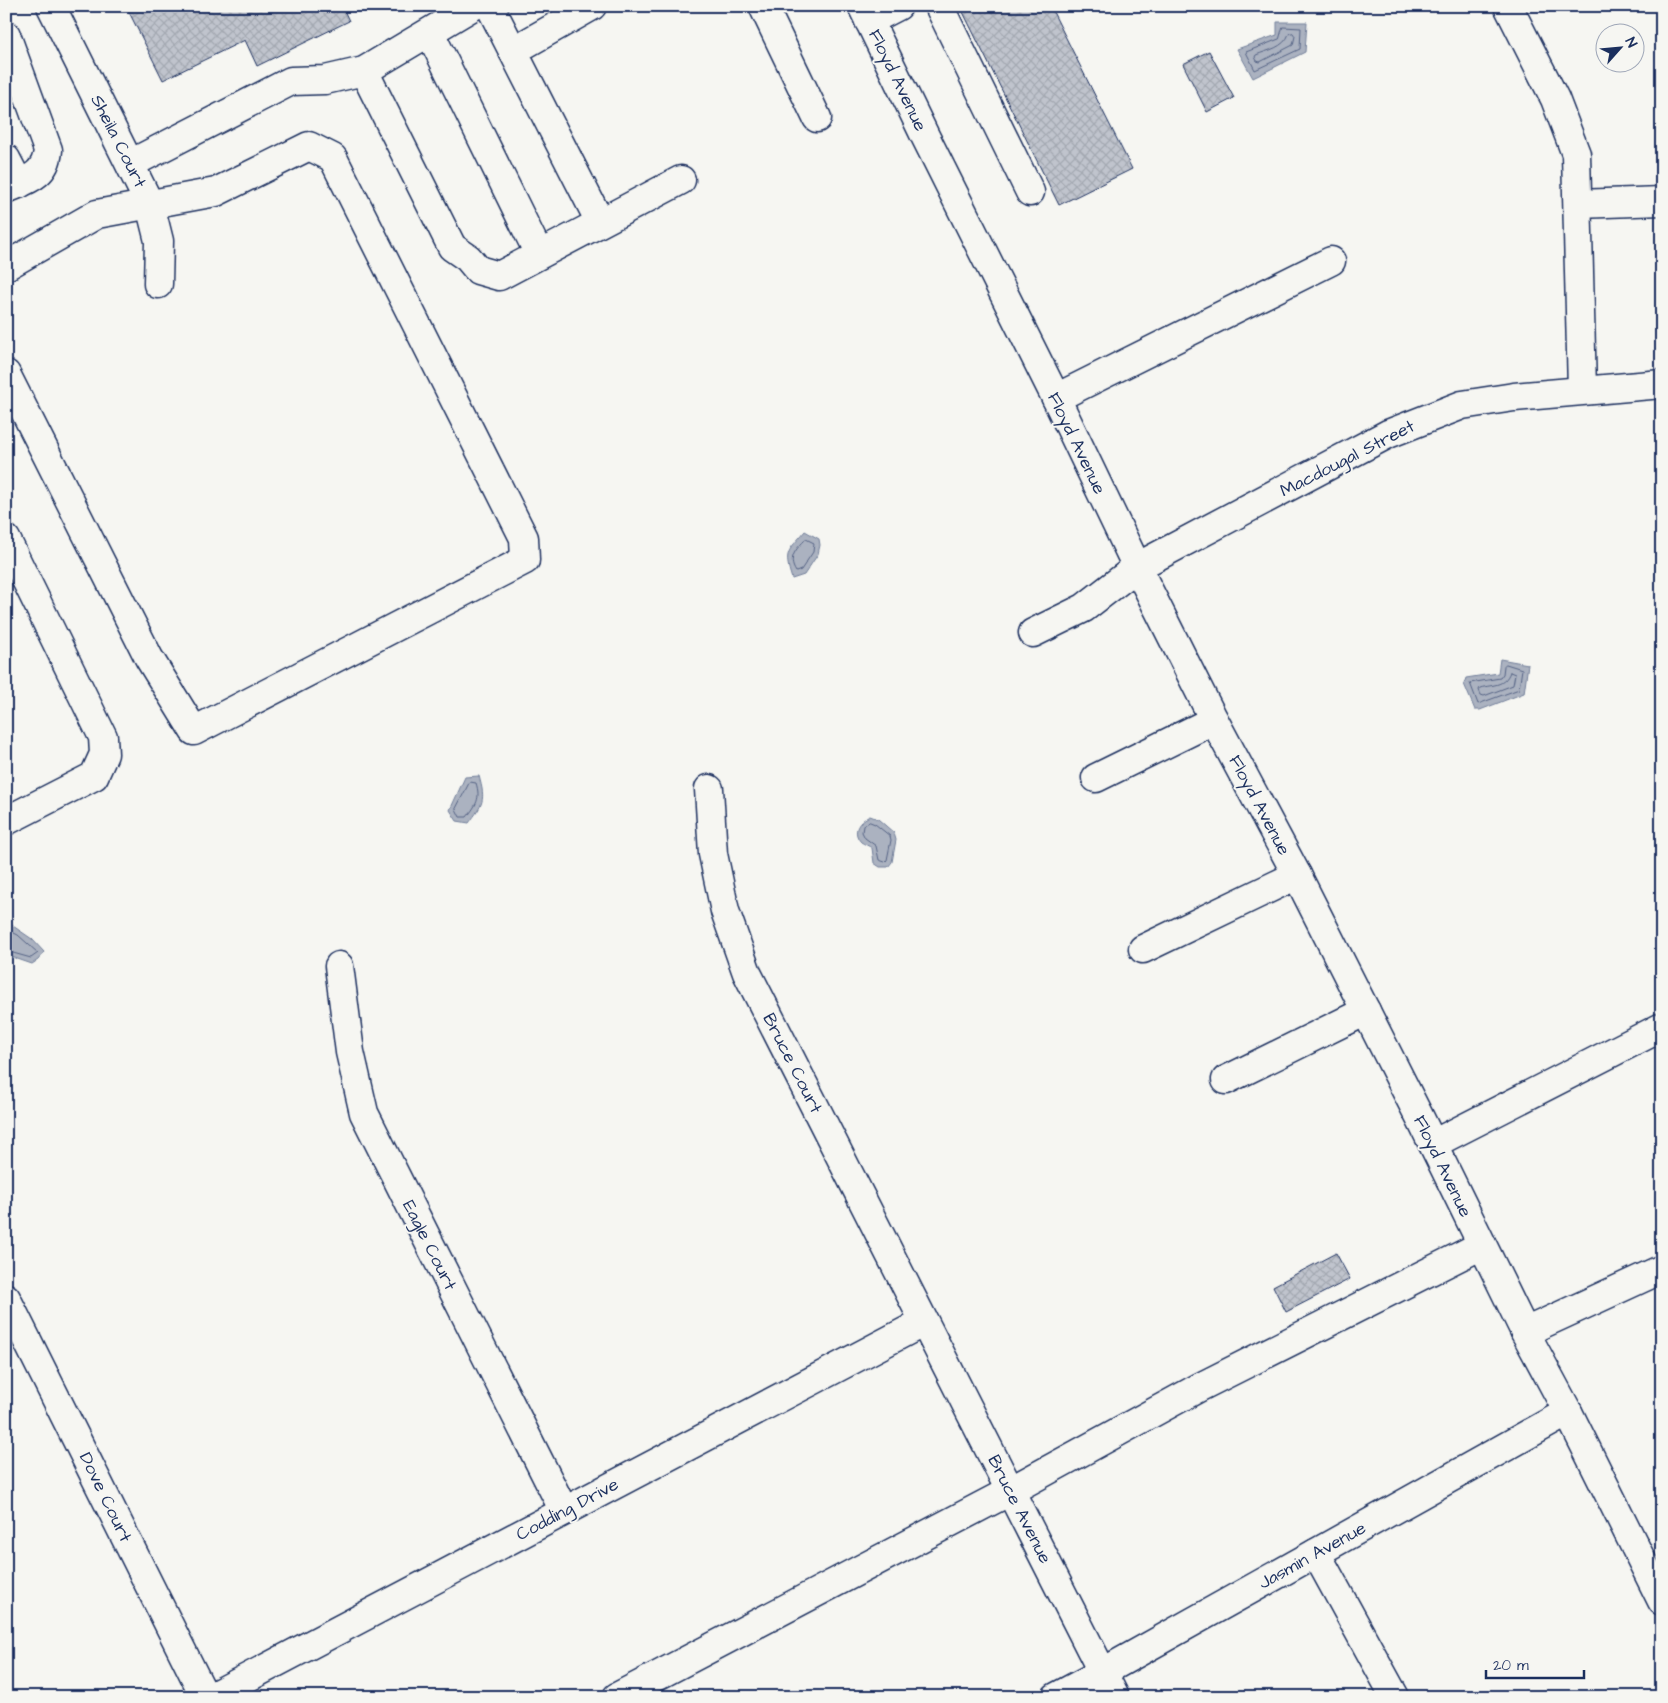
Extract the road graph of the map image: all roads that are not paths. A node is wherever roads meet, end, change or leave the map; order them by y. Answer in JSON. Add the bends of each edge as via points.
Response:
{"nodes":[{"id":1,"x":51,"y":6,"type":"edge"},
{"id":2,"x":474,"y":6,"type":"edge"},
{"id":3,"x":490,"y":6,"type":"edge"},
{"id":4,"x":592,"y":6,"type":"edge"},
{"id":5,"x":763,"y":6,"type":"edge"},
{"id":6,"x":898,"y":6,"type":"edge"},
{"id":7,"x":939,"y":6,"type":"edge"},
{"id":8,"x":1508,"y":6,"type":"edge"},
{"id":9,"x":866,"y":14,"type":"edge"},
{"id":10,"x":430,"y":33,"type":"junction"},
{"id":11,"x":6,"y":35,"type":"edge"},
{"id":12,"x":512,"y":51,"type":"junction"},
{"id":13,"x":364,"y":71,"type":"junction"},
{"id":14,"x":817,"y":118,"type":"dead end"},
{"id":15,"x":6,"y":159,"type":"edge"},
{"id":16,"x":130,"y":164,"type":"junction"},
{"id":17,"x":680,"y":180,"type":"dead end"},
{"id":18,"x":13,"y":186,"type":"edge"},
{"id":19,"x":1030,"y":192,"type":"dead end"},
{"id":20,"x":1662,"y":200,"type":"edge"},
{"id":21,"x":1578,"y":204,"type":"junction"},
{"id":22,"x":150,"y":205,"type":"junction"},
{"id":23,"x":600,"y":222,"type":"junction"},
{"id":24,"x":539,"y":254,"type":"junction"},
{"id":25,"x":1330,"y":261,"type":"dead end"},
{"id":26,"x":6,"y":266,"type":"edge"},
{"id":27,"x":158,"y":284,"type":"dead end"},
{"id":28,"x":6,"y":374,"type":"edge"},
{"id":29,"x":1662,"y":384,"type":"edge"},
{"id":30,"x":1582,"y":390,"type":"junction"},
{"id":31,"x":1056,"y":398,"type":"junction"},
{"id":32,"x":6,"y":539,"type":"edge"},
{"id":33,"x":1136,"y":567,"type":"junction"},
{"id":34,"x":1033,"y":633,"type":"dead end"},
{"id":35,"x":1214,"y":720,"type":"junction"},
{"id":36,"x":1096,"y":778,"type":"dead end"},
{"id":37,"x":709,"y":789,"type":"dead end"},
{"id":38,"x":6,"y":821,"type":"edge"},
{"id":39,"x":1297,"y":876,"type":"junction"},
{"id":40,"x":1143,"y":949,"type":"dead end"},
{"id":41,"x":339,"y":966,"type":"dead end"},
{"id":42,"x":1366,"y":1012,"type":"junction"},
{"id":43,"x":1662,"y":1027,"type":"edge"},
{"id":44,"x":1226,"y":1080,"type":"dead end"},
{"id":45,"x":1433,"y":1144,"type":"junction"},
{"id":46,"x":1482,"y":1245,"type":"junction"},
{"id":47,"x":1662,"y":1269,"type":"edge"},
{"id":48,"x":6,"y":1298,"type":"edge"},
{"id":49,"x":924,"y":1322,"type":"junction"},
{"id":50,"x":1525,"y":1332,"type":"junction"},
{"id":51,"x":1568,"y":1412,"type":"junction"},
{"id":52,"x":1010,"y":1491,"type":"junction"},
{"id":53,"x":564,"y":1511,"type":"junction"},
{"id":54,"x":1316,"y":1553,"type":"junction"},
{"id":55,"x":1662,"y":1601,"type":"edge"},
{"id":56,"x":1103,"y":1672,"type":"junction"},
{"id":57,"x":204,"y":1697,"type":"edge"},
{"id":58,"x":211,"y":1697,"type":"edge"},
{"id":59,"x":618,"y":1697,"type":"edge"},
{"id":60,"x":1056,"y":1697,"type":"edge"},
{"id":61,"x":1115,"y":1697,"type":"edge"},
{"id":62,"x":1395,"y":1697,"type":"edge"}],
"edges":[{"from":1,"to":16,"type":"street","name":"Sheila Court"},
{"from":2,"to":10,"type":"street"},
{"from":3,"to":12,"type":"street"},
{"from":4,"to":12,"type":"street"},
{"from":5,"to":14,"type":"street"},
{"from":6,"to":9,"type":"street"},
{"from":7,"to":19,"type":"street"},
{"from":8,"to":21,"type":"street","via":[[1555,100],[1576,154]]},
{"from":9,"to":31,"type":"street","name":"Floyd Avenue"},
{"from":10,"to":13,"type":"street"},
{"from":10,"to":24,"type":"street"},
{"from":11,"to":18,"type":"street","via":[[48,150],[47,162],[37,175]]},
{"from":12,"to":23,"type":"street"},
{"from":13,"to":16,"type":"street","via":[[325,80],[291,81]]},
{"from":13,"to":24,"type":"street","via":[[452,247],[478,270],[499,276]]},
{"from":15,"to":18,"type":"street"},
{"from":16,"to":22,"type":"street","name":"Sheila Court"},
{"from":17,"to":23,"type":"street"},
{"from":20,"to":21,"type":"street"},
{"from":21,"to":30,"type":"street"},
{"from":22,"to":26,"type":"street","via":[[97,214]]},
{"from":22,"to":27,"type":"street","name":"Sheila Court","via":[[159,242]]},
{"from":22,"to":28,"type":"street","via":[[216,192],[309,146],[333,158],[524,538],[525,560],[194,731],[148,658]]},
{"from":23,"to":24,"type":"street"},
{"from":25,"to":31,"type":"street"},
{"from":29,"to":30,"type":"street","name":"Macdougal Street"},
{"from":30,"to":33,"type":"street","name":"Macdougal Street","via":[[1462,405],[1407,426]]},
{"from":31,"to":33,"type":"street","name":"Floyd Avenue"},
{"from":32,"to":38,"type":"street","via":[[103,737],[104,754],[94,776]]},
{"from":33,"to":34,"type":"street","name":"Macdougal Street","via":[[1084,608]]},
{"from":33,"to":35,"type":"street","name":"Floyd Avenue"},
{"from":35,"to":36,"type":"street"},
{"from":35,"to":39,"type":"street","name":"Floyd Avenue"},
{"from":37,"to":49,"type":"street","name":"Bruce Court","via":[[713,854],[725,911],[747,973]]},
{"from":39,"to":40,"type":"street"},
{"from":39,"to":42,"type":"street","name":"Floyd Avenue"},
{"from":41,"to":53,"type":"street","name":"Eagle Court","via":[[350,1052],[364,1113]]},
{"from":42,"to":44,"type":"street"},
{"from":42,"to":45,"type":"street","name":"Floyd Avenue"},
{"from":43,"to":45,"type":"street"},
{"from":45,"to":46,"type":"street","name":"Floyd Avenue"},
{"from":46,"to":50,"type":"street","name":"Floyd Avenue"},
{"from":46,"to":52,"type":"street","via":[[1200,1387]]},
{"from":47,"to":50,"type":"street"},
{"from":48,"to":57,"type":"street","name":"Dove Court"},
{"from":49,"to":52,"type":"street","name":"Bruce Avenue"},
{"from":49,"to":53,"type":"street","name":"Codding Drive"},
{"from":50,"to":51,"type":"street","name":"Floyd Avenue"},
{"from":51,"to":54,"type":"street","name":"Jasmin Avenue"},
{"from":51,"to":55,"type":"street","name":"Floyd Avenue"},
{"from":52,"to":56,"type":"street","name":"Bruce Avenue"},
{"from":52,"to":59,"type":"street"},
{"from":53,"to":58,"type":"street","name":"Codding Drive"},
{"from":54,"to":56,"type":"street","name":"Jasmin Avenue"},
{"from":54,"to":62,"type":"street"},
{"from":56,"to":60,"type":"street","name":"Jasmin Avenue"},
{"from":56,"to":61,"type":"street","name":"Bruce Avenue"}]}
